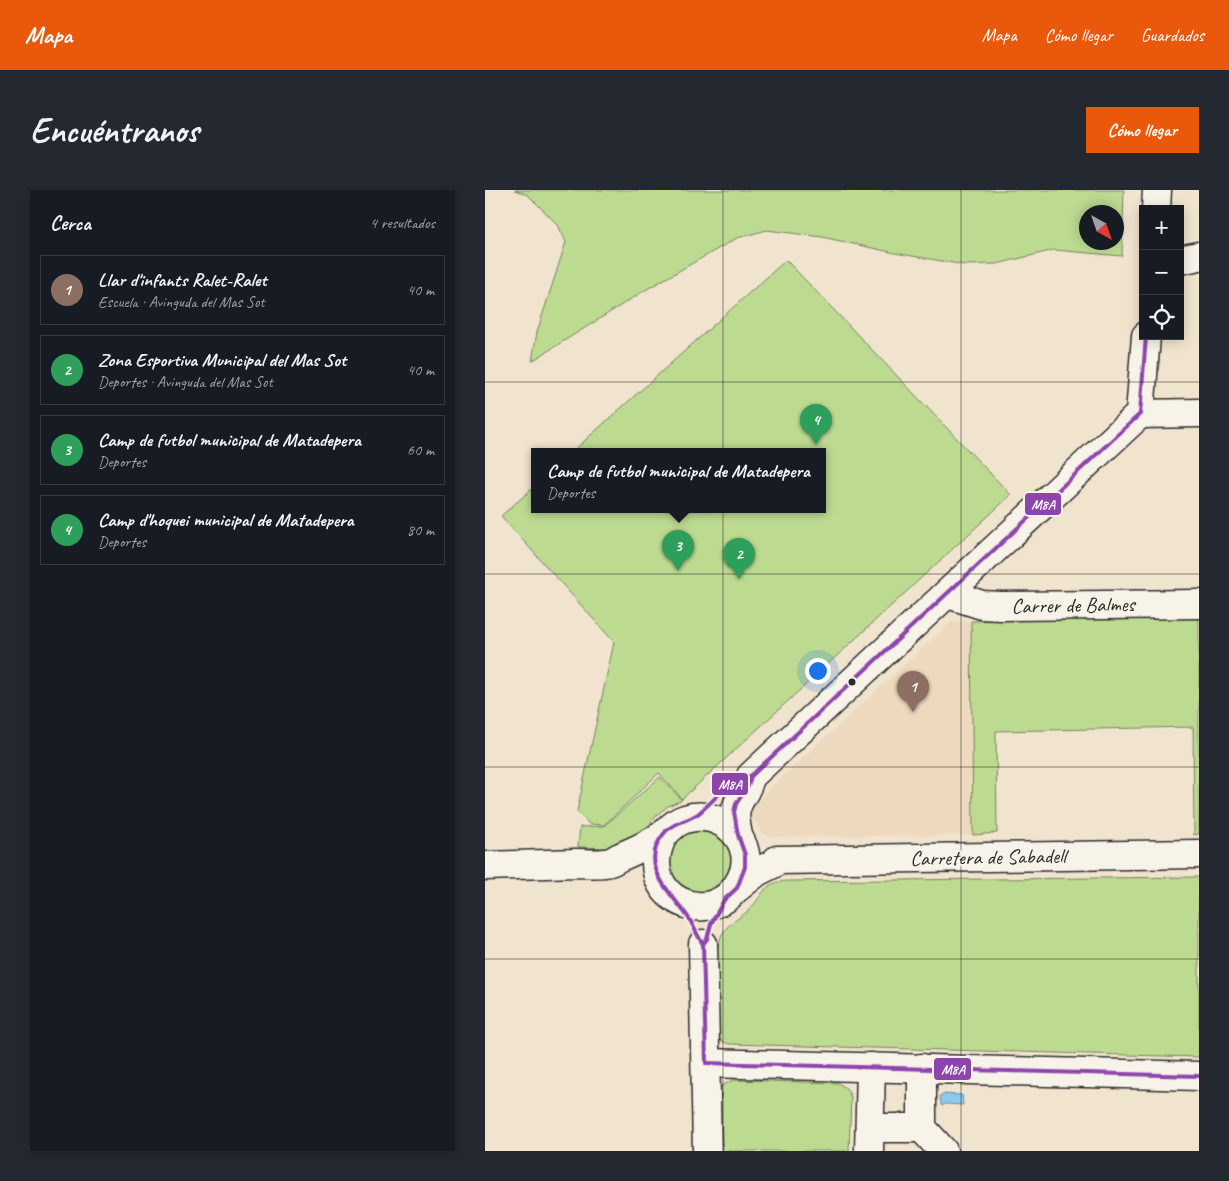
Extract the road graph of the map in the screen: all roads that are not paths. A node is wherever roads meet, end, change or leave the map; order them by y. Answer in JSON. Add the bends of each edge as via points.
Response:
{"nodes":[{"id":1,"x":1157,"y":190,"type":"edge"},
{"id":2,"x":1156,"y":205,"type":"edge"},
{"id":3,"x":1199,"y":256,"type":"edge"},
{"id":4,"x":1184,"y":259,"type":"edge"},
{"id":5,"x":1146,"y":340,"type":"edge"},
{"id":6,"x":1199,"y":413,"type":"edge"},
{"id":7,"x":1140,"y":414,"type":"junction"},
{"id":8,"x":948,"y":594,"type":"junction"},
{"id":9,"x":1199,"y":604,"type":"edge"},
{"id":10,"x":751,"y":776,"type":"junction"},
{"id":11,"x":695,"y":816,"type":"junction"},
{"id":12,"x":664,"y":834,"type":"junction"},
{"id":13,"x":740,"y":840,"type":"junction"},
{"id":14,"x":1199,"y":854,"type":"edge"},
{"id":15,"x":777,"y":860,"type":"junction"},
{"id":16,"x":610,"y":862,"type":"junction"},
{"id":17,"x":485,"y":866,"type":"edge"},
{"id":18,"x":667,"y":890,"type":"junction"},
{"id":19,"x":730,"y":894,"type":"junction"},
{"id":20,"x":703,"y":944,"type":"junction"},
{"id":21,"x":706,"y":1063,"type":"junction"},
{"id":22,"x":871,"y":1067,"type":"junction"},
{"id":23,"x":922,"y":1068,"type":"junction"},
{"id":24,"x":1199,"y":1076,"type":"edge"},
{"id":25,"x":921,"y":1128,"type":"junction"},
{"id":26,"x":869,"y":1139,"type":"edge"},
{"id":27,"x":707,"y":1151,"type":"edge"},
{"id":28,"x":943,"y":1151,"type":"edge"}],
"edges":[{"from":1,"to":2,"type":"street"},
{"from":3,"to":4,"type":"street"},
{"from":5,"to":7,"type":"street"},
{"from":6,"to":7,"type":"street"},
{"from":7,"to":8,"type":"street"},
{"from":8,"to":9,"type":"street","name":"Carrer de Balmes","via":[[982,605],[1001,606]]},
{"from":8,"to":10,"type":"street"},
{"from":10,"to":11,"type":"street","via":[[741,776]]},
{"from":10,"to":13,"type":"street","via":[[736,804]]},
{"from":11,"to":12,"type":"street","via":[[672,825]]},
{"from":11,"to":13,"type":"street","via":[[719,820],[730,826]]},
{"from":12,"to":16,"type":"street"},
{"from":12,"to":18,"type":"street","via":[[658,845],[655,869]]},
{"from":13,"to":15,"type":"street","name":"Carretera de Sabadell"},
{"from":13,"to":19,"type":"street","via":[[745,867],[742,878]]},
{"from":14,"to":15,"type":"street","name":"Carretera de Sabadell"},
{"from":15,"to":19,"type":"street"},
{"from":16,"to":17,"type":"street"},
{"from":16,"to":18,"type":"street","via":[[643,872]]},
{"from":18,"to":19,"type":"street","via":[[694,906],[704,906]]},
{"from":18,"to":20,"type":"street"},
{"from":19,"to":20,"type":"street"},
{"from":20,"to":21,"type":"street"},
{"from":21,"to":22,"type":"street"},
{"from":21,"to":27,"type":"street"},
{"from":22,"to":23,"type":"street"},
{"from":22,"to":26,"type":"street"},
{"from":23,"to":24,"type":"street"},
{"from":23,"to":25,"type":"street"},
{"from":25,"to":26,"type":"street"},
{"from":25,"to":28,"type":"street"}]}
